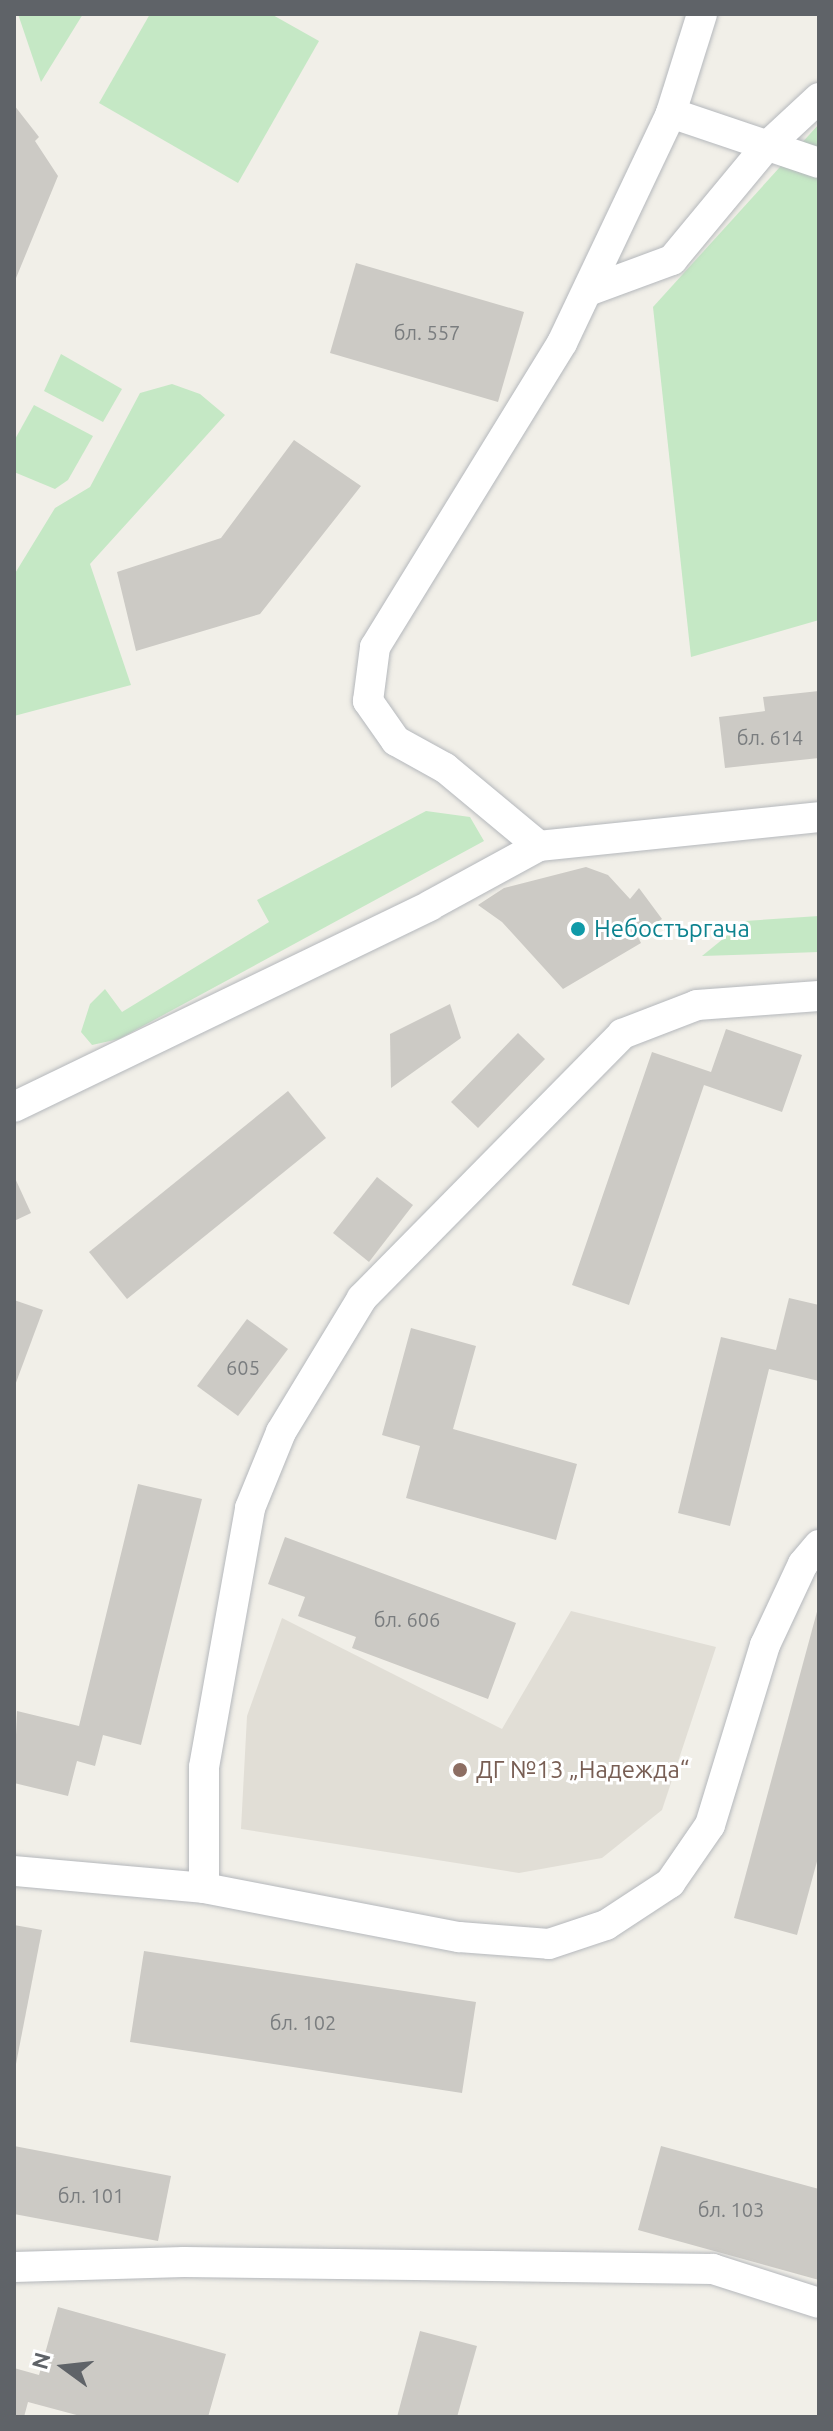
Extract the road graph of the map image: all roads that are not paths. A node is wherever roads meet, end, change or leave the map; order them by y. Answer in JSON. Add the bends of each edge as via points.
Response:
{"nodes":[{"id":1,"x":702,"y":14,"type":"edge"},
{"id":2,"x":819,"y":98,"type":"edge"},
{"id":3,"x":671,"y":113,"type":"junction"},
{"id":4,"x":764,"y":149,"type":"junction"},
{"id":5,"x":819,"y":163,"type":"edge"},
{"id":6,"x":588,"y":291,"type":"junction"},
{"id":7,"x":819,"y":817,"type":"edge"},
{"id":8,"x":539,"y":846,"type":"junction"},
{"id":9,"x":819,"y":996,"type":"edge"},
{"id":10,"x":14,"y":1107,"type":"edge"},
{"id":11,"x":819,"y":1545,"type":"edge"},
{"id":12,"x":14,"y":1871,"type":"edge"},
{"id":13,"x":204,"y":1888,"type":"junction"},
{"id":14,"x":14,"y":2267,"type":"edge"},
{"id":15,"x":819,"y":2303,"type":"edge"}],
"edges":[{"from":1,"to":3,"type":"street"},
{"from":2,"to":4,"type":"street"},
{"from":3,"to":4,"type":"street"},
{"from":3,"to":6,"type":"street"},
{"from":4,"to":5,"type":"street"},
{"from":4,"to":6,"type":"street","via":[[672,260]]},
{"from":6,"to":8,"type":"street","via":[[562,343],[375,647],[368,701],[396,741],[445,768]]},
{"from":7,"to":8,"type":"street"},
{"from":8,"to":10,"type":"street","via":[[431,905]]},
{"from":9,"to":13,"type":"street","via":[[697,1005],[622,1034],[362,1298],[281,1432],[250,1508],[204,1767]]},
{"from":11,"to":13,"type":"street","via":[[803,1564],[765,1645],[710,1825],[670,1883],[606,1925],[549,1944],[459,1937]]},
{"from":12,"to":13,"type":"street"},
{"from":14,"to":15,"type":"street","via":[[184,2262],[713,2269]]}]}
